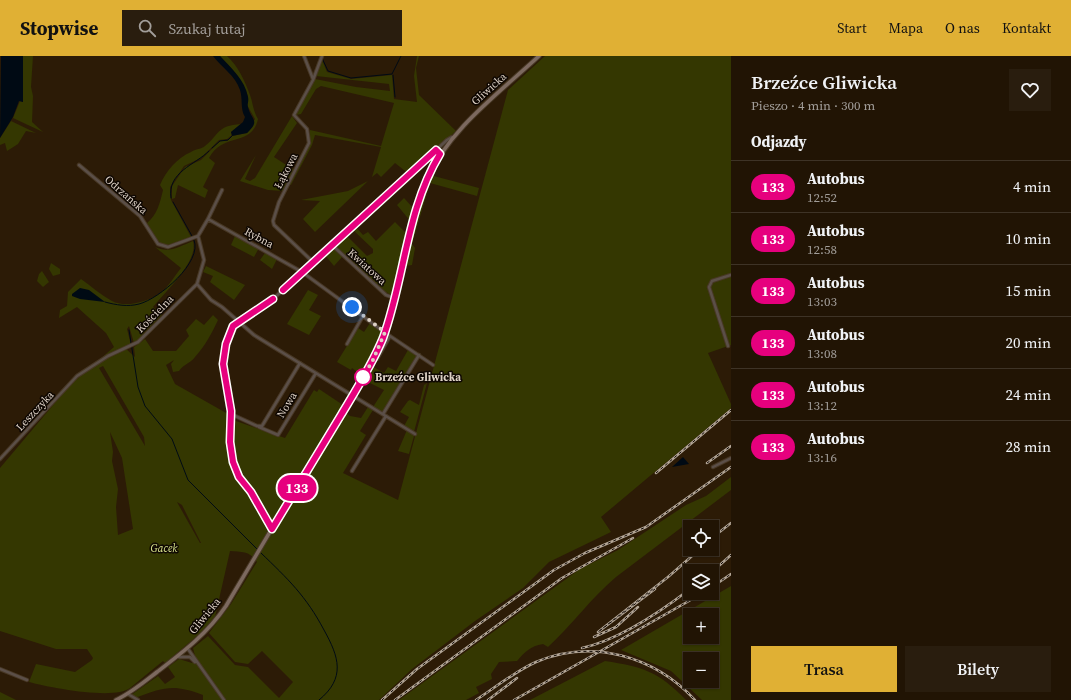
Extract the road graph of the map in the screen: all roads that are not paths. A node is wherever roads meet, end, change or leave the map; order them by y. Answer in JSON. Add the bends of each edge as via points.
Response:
{"nodes":[{"id":1,"x":304,"y":56,"type":"edge"},
{"id":2,"x":322,"y":56,"type":"edge"},
{"id":3,"x":539,"y":56,"type":"edge"},
{"id":4,"x":313,"y":80,"type":"junction"},
{"id":5,"x":452,"y":137,"type":"junction"},
{"id":6,"x":436,"y":150,"type":"junction"},
{"id":7,"x":440,"y":154,"type":"junction"},
{"id":8,"x":80,"y":165,"type":"dead end"},
{"id":9,"x":222,"y":190,"type":"dead end"},
{"id":10,"x":208,"y":219,"type":"junction"},
{"id":11,"x":198,"y":236,"type":"junction"},
{"id":12,"x":332,"y":245,"type":"junction"},
{"id":13,"x":313,"y":262,"type":"junction"},
{"id":14,"x":302,"y":272,"type":"junction"},
{"id":15,"x":731,"y":275,"type":"edge"},
{"id":16,"x":197,"y":284,"type":"junction"},
{"id":17,"x":394,"y":298,"type":"junction"},
{"id":18,"x":363,"y":316,"type":"junction"},
{"id":19,"x":238,"y":322,"type":"junction"},
{"id":20,"x":385,"y":332,"type":"junction"},
{"id":21,"x":390,"y":336,"type":"junction"},
{"id":22,"x":347,"y":344,"type":"dead end"},
{"id":23,"x":728,"y":346,"type":"dead end"},
{"id":24,"x":419,"y":355,"type":"junction"},
{"id":25,"x":378,"y":359,"type":"dead end"},
{"id":26,"x":300,"y":363,"type":"junction"},
{"id":27,"x":433,"y":365,"type":"dead end"},
{"id":28,"x":316,"y":373,"type":"junction"},
{"id":29,"x":80,"y":374,"type":"joint"},
{"id":30,"x":352,"y":396,"type":"junction"},
{"id":31,"x":231,"y":414,"type":"junction"},
{"id":32,"x":384,"y":415,"type":"junction"},
{"id":33,"x":236,"y":417,"type":"junction"},
{"id":34,"x":231,"y":420,"type":"junction"},
{"id":35,"x":265,"y":422,"type":"junction"},
{"id":36,"x":259,"y":427,"type":"junction"},
{"id":37,"x":267,"y":431,"type":"junction"},
{"id":38,"x":415,"y":434,"type":"dead end"},
{"id":39,"x":731,"y":458,"type":"edge"},
{"id":40,"x":0,"y":459,"type":"edge"},
{"id":41,"x":713,"y":467,"type":"dead end"},
{"id":42,"x":352,"y":471,"type":"dead end"},
{"id":43,"x":272,"y":529,"type":"junction"},
{"id":44,"x":188,"y":650,"type":"junction"},
{"id":45,"x":179,"y":656,"type":"junction"},
{"id":46,"x":190,"y":657,"type":"junction"},
{"id":47,"x":196,"y":662,"type":"junction"},
{"id":48,"x":0,"y":669,"type":"edge"},
{"id":49,"x":27,"y":680,"type":"dead end"},
{"id":50,"x":128,"y":694,"type":"junction"},
{"id":51,"x":116,"y":700,"type":"edge"},
{"id":52,"x":138,"y":700,"type":"edge"},
{"id":53,"x":224,"y":700,"type":"edge"}],
"edges":[{"from":1,"to":4,"type":"street"},
{"from":2,"to":4,"type":"street"},
{"from":3,"to":5,"type":"main road","name":"Gliwicka"},
{"from":4,"to":13,"type":"street","name":"Łąkowa","via":[[294,115],[307,129],[309,143],[272,221]]},
{"from":5,"to":6,"type":"street","name":"Gliwicka"},
{"from":5,"to":7,"type":"main road","name":"Gliwicka"},
{"from":6,"to":7,"type":"street"},
{"from":6,"to":12,"type":"street","name":"Gliwicka"},
{"from":7,"to":17,"type":"main road","name":"Gliwicka","via":[[420,198]]},
{"from":8,"to":11,"type":"street","name":"Odrzańska","via":[[140,216],[158,244],[168,246]]},
{"from":9,"to":10,"type":"street"},
{"from":10,"to":11,"type":"street"},
{"from":10,"to":14,"type":"street","name":"Rybna"},
{"from":11,"to":16,"type":"street","via":[[204,260]]},
{"from":12,"to":13,"type":"street","name":"Gliwicka"},
{"from":12,"to":17,"type":"street","name":"Kwiatowa","via":[[381,290]]},
{"from":13,"to":14,"type":"street","name":"Gliwicka"},
{"from":14,"to":18,"type":"street","name":"Rybna"},
{"from":14,"to":19,"type":"street","name":"Gliwicka","via":[[265,306]]},
{"from":15,"to":23,"type":"street","via":[[712,281],[710,287]]},
{"from":16,"to":19,"type":"street","via":[[211,300]]},
{"from":16,"to":29,"type":"street","name":"Kościelna","via":[[154,329],[133,346],[108,356]]},
{"from":17,"to":20,"type":"main road","name":"Gliwicka"},
{"from":18,"to":20,"type":"street","name":"Rybna"},
{"from":18,"to":22,"type":"street"},
{"from":19,"to":26,"type":"street","via":[[254,335]]},
{"from":19,"to":31,"type":"street","name":"Gliwicka","via":[[229,334],[224,356]]},
{"from":20,"to":21,"type":"street","name":"Rybna"},
{"from":20,"to":30,"type":"main road","name":"Gliwicka","via":[[373,360]]},
{"from":21,"to":24,"type":"street","name":"Rybna"},
{"from":21,"to":25,"type":"street"},
{"from":24,"to":27,"type":"street","name":"Rybna"},
{"from":24,"to":32,"type":"street"},
{"from":26,"to":28,"type":"street"},
{"from":26,"to":35,"type":"street","name":"Nowa"},
{"from":28,"to":30,"type":"street"},
{"from":28,"to":37,"type":"street","name":"Nowa","via":[[278,435]]},
{"from":29,"to":40,"type":"street","name":"Leszczyka"},
{"from":30,"to":32,"type":"street"},
{"from":30,"to":43,"type":"main road","name":"Gliwicka"},
{"from":31,"to":33,"type":"street"},
{"from":31,"to":34,"type":"street","name":"Gliwicka"},
{"from":32,"to":38,"type":"street"},
{"from":32,"to":42,"type":"street"},
{"from":33,"to":34,"type":"street"},
{"from":33,"to":36,"type":"street"},
{"from":34,"to":43,"type":"street","name":"Gliwicka","via":[[231,452],[236,470]]},
{"from":35,"to":36,"type":"street","name":"Nowa"},
{"from":35,"to":37,"type":"street","name":"Nowa"},
{"from":36,"to":37,"type":"street"},
{"from":39,"to":41,"type":"street"},
{"from":43,"to":44,"type":"main road","name":"Gliwicka","via":[[222,613]]},
{"from":44,"to":45,"type":"main road","name":"Gliwicka"},
{"from":44,"to":46,"type":"street"},
{"from":44,"to":47,"type":"street"},
{"from":45,"to":46,"type":"street"},
{"from":45,"to":50,"type":"main road","name":"Gliwicka"},
{"from":46,"to":47,"type":"street"},
{"from":47,"to":53,"type":"street"},
{"from":48,"to":49,"type":"street"},
{"from":50,"to":51,"type":"main road","name":"Gliwicka"},
{"from":50,"to":52,"type":"street"}]}
